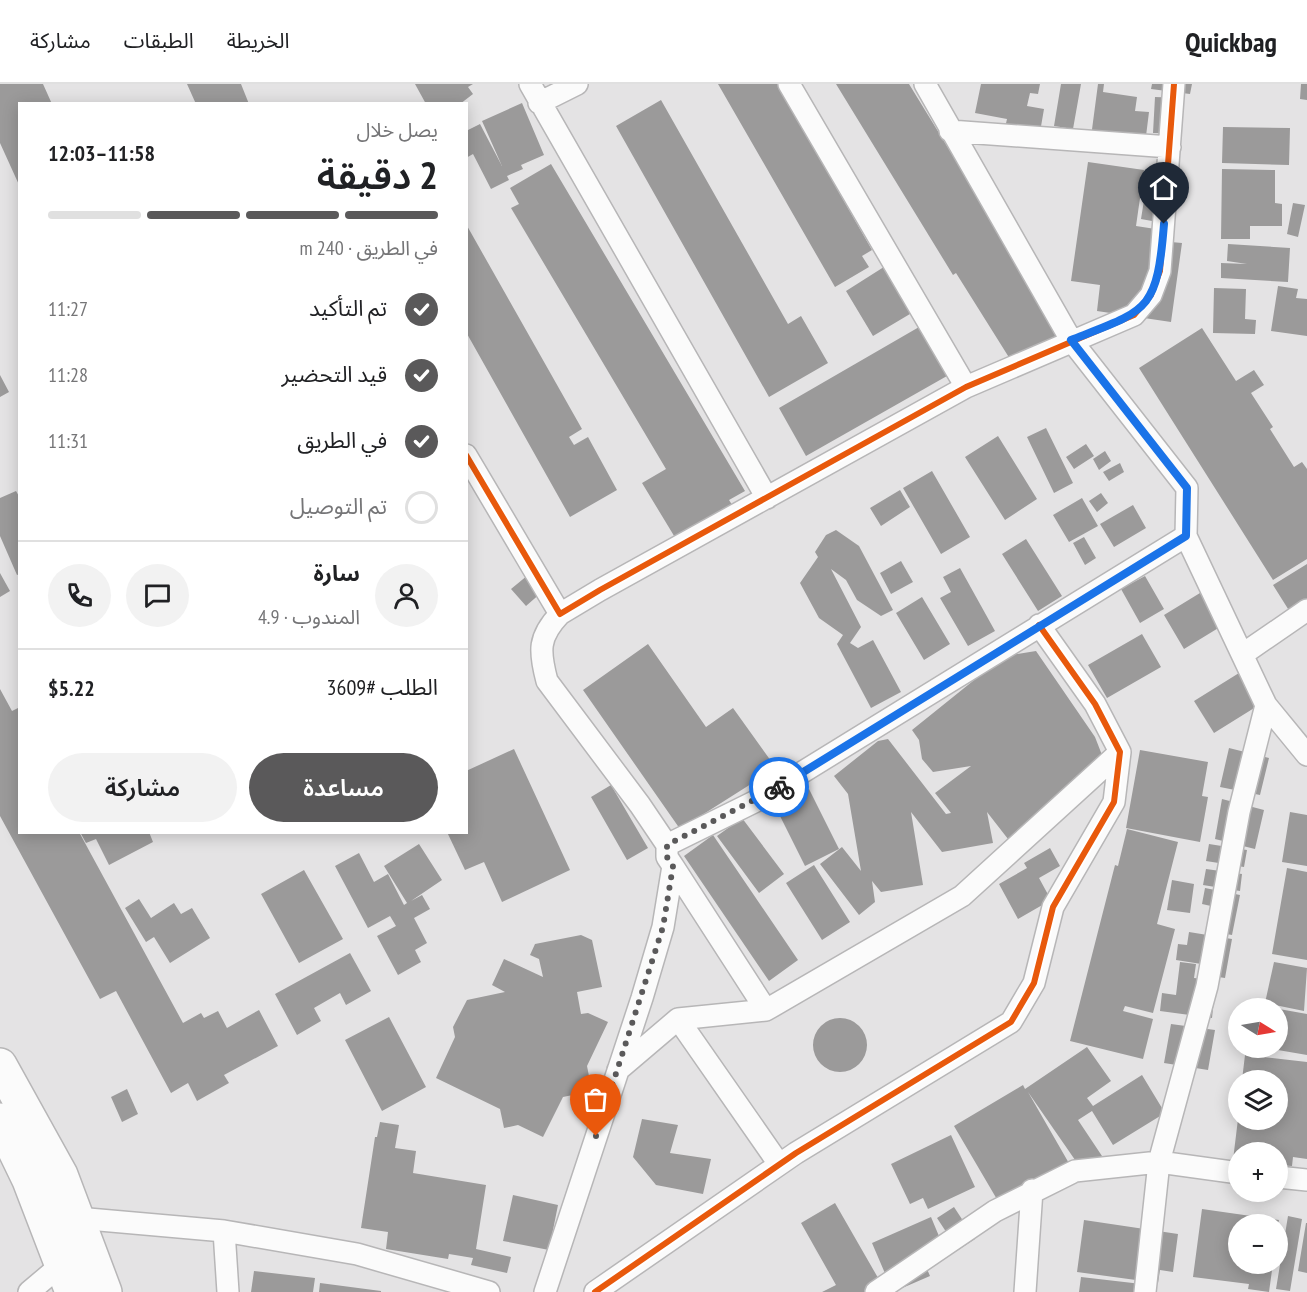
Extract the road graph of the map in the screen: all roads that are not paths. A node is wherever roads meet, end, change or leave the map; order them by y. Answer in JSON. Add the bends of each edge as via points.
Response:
{"nodes":[{"id":1,"x":577,"y":84,"type":"edge"},
{"id":2,"x":789,"y":84,"type":"edge"},
{"id":3,"x":925,"y":84,"type":"edge"},
{"id":4,"x":1174,"y":84,"type":"edge"},
{"id":5,"x":535,"y":94,"type":"edge"},
{"id":6,"x":950,"y":131,"type":"junction"},
{"id":7,"x":1170,"y":147,"type":"junction"},
{"id":8,"x":1071,"y":340,"type":"junction"},
{"id":9,"x":966,"y":387,"type":"junction"},
{"id":10,"x":468,"y":458,"type":"edge"},
{"id":11,"x":766,"y":498,"type":"junction"},
{"id":12,"x":1186,"y":536,"type":"junction"},
{"id":13,"x":1307,"y":610,"type":"edge"},
{"id":14,"x":560,"y":614,"type":"junction"},
{"id":15,"x":1039,"y":625,"type":"junction"},
{"id":16,"x":1243,"y":654,"type":"junction"},
{"id":17,"x":1266,"y":705,"type":"junction"},
{"id":18,"x":1120,"y":752,"type":"junction"},
{"id":19,"x":1307,"y":754,"type":"edge"},
{"id":20,"x":667,"y":845,"type":"junction"},
{"id":21,"x":673,"y":866,"type":"junction"},
{"id":22,"x":766,"y":1010,"type":"junction"},
{"id":23,"x":678,"y":1019,"type":"junction"},
{"id":24,"x":0,"y":1065,"type":"edge"},
{"id":25,"x":618,"y":1070,"type":"junction"},
{"id":26,"x":0,"y":1120,"type":"edge"},
{"id":27,"x":1159,"y":1162,"type":"junction"},
{"id":28,"x":779,"y":1164,"type":"junction"},
{"id":29,"x":1228,"y":1171,"type":"edge"},
{"id":30,"x":1288,"y":1178,"type":"edge"},
{"id":31,"x":1307,"y":1180,"type":"edge"},
{"id":32,"x":1032,"y":1190,"type":"junction"},
{"id":33,"x":77,"y":1218,"type":"junction"},
{"id":34,"x":224,"y":1231,"type":"junction"},
{"id":35,"x":66,"y":1278,"type":"edge"},
{"id":36,"x":29,"y":1292,"type":"edge"},
{"id":37,"x":105,"y":1292,"type":"edge"},
{"id":38,"x":228,"y":1292,"type":"edge"},
{"id":39,"x":489,"y":1292,"type":"edge"},
{"id":40,"x":545,"y":1292,"type":"edge"},
{"id":41,"x":595,"y":1292,"type":"edge"},
{"id":42,"x":876,"y":1292,"type":"edge"},
{"id":43,"x":1025,"y":1292,"type":"edge"},
{"id":44,"x":1145,"y":1292,"type":"edge"}],
"edges":[{"from":1,"to":5,"type":"street"},
{"from":2,"to":9,"type":"street"},
{"from":3,"to":6,"type":"street"},
{"from":4,"to":7,"type":"street"},
{"from":5,"to":11,"type":"street"},
{"from":6,"to":7,"type":"street"},
{"from":6,"to":8,"type":"street"},
{"from":7,"to":8,"type":"street","via":[[1160,271],[1151,296],[1134,315]]},
{"from":8,"to":9,"type":"street"},
{"from":8,"to":12,"type":"street","via":[[1187,488]]},
{"from":9,"to":11,"type":"street"},
{"from":10,"to":14,"type":"street"},
{"from":11,"to":14,"type":"street"},
{"from":12,"to":15,"type":"street"},
{"from":12,"to":16,"type":"street"},
{"from":13,"to":16,"type":"street"},
{"from":14,"to":20,"type":"street","via":[[542,640],[541,658],[547,681]]},
{"from":15,"to":18,"type":"street","via":[[1095,704]]},
{"from":15,"to":20,"type":"street","via":[[754,802]]},
{"from":16,"to":17,"type":"street"},
{"from":17,"to":19,"type":"street"},
{"from":17,"to":27,"type":"street","via":[[1239,812],[1207,986]]},
{"from":18,"to":22,"type":"street","via":[[962,896]]},
{"from":18,"to":28,"type":"street","via":[[1114,802],[1053,907],[1034,983],[1011,1022]]},
{"from":20,"to":21,"type":"street","via":[[667,857]]},
{"from":21,"to":22,"type":"street"},
{"from":21,"to":25,"type":"street","via":[[663,927]]},
{"from":22,"to":23,"type":"street"},
{"from":23,"to":25,"type":"street"},
{"from":23,"to":28,"type":"street"},
{"from":24,"to":33,"type":"main road","via":[[61,1175]]},
{"from":25,"to":40,"type":"street"},
{"from":26,"to":35,"type":"main road","via":[[29,1180]]},
{"from":27,"to":29,"type":"street"},
{"from":27,"to":32,"type":"street","via":[[1074,1171]]},
{"from":27,"to":44,"type":"street"},
{"from":28,"to":41,"type":"street"},
{"from":30,"to":31,"type":"street"},
{"from":32,"to":42,"type":"street"},
{"from":32,"to":43,"type":"street"},
{"from":33,"to":34,"type":"street"},
{"from":33,"to":37,"type":"main road"},
{"from":34,"to":38,"type":"street"},
{"from":34,"to":39,"type":"street","via":[[357,1254]]},
{"from":35,"to":36,"type":"street"}]}
